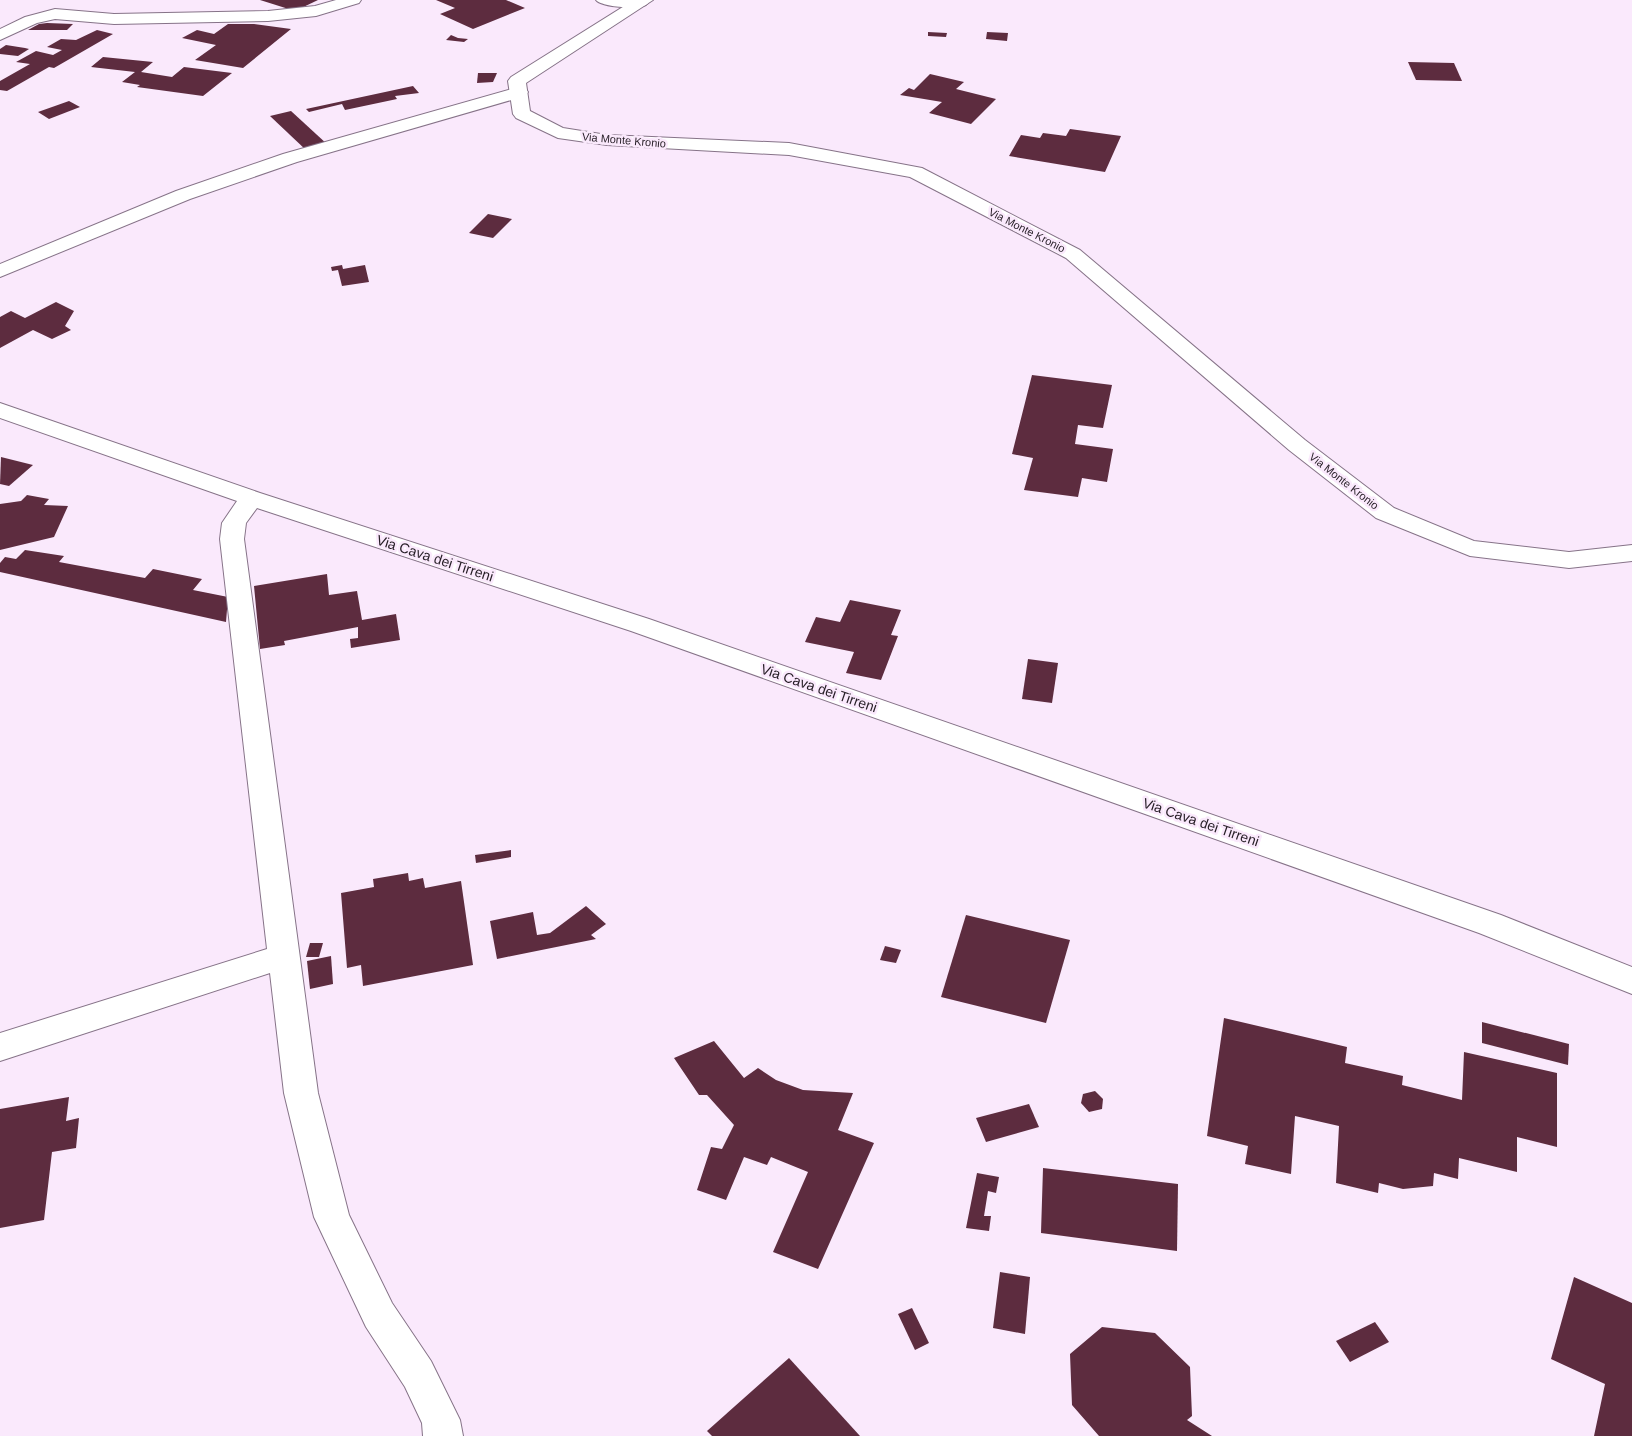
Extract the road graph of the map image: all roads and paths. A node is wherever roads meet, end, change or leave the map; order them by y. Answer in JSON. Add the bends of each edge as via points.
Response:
{"nodes":[{"id":1,"x":353,"y":0,"type":"edge"},
{"id":2,"x":604,"y":0,"type":"edge"},
{"id":3,"x":643,"y":1,"type":"edge"},
{"id":4,"x":0,"y":35,"type":"edge"},
{"id":5,"x":519,"y":92,"type":"junction"},
{"id":6,"x":0,"y":271,"type":"edge"},
{"id":7,"x":0,"y":410,"type":"edge"},
{"id":8,"x":252,"y":498,"type":"junction"},
{"id":9,"x":1632,"y":552,"type":"edge"},
{"id":10,"x":284,"y":956,"type":"junction"},
{"id":11,"x":1632,"y":981,"type":"edge"},
{"id":12,"x":0,"y":1047,"type":"edge"},
{"id":13,"x":444,"y":1436,"type":"edge"}],
"edges":[{"from":1,"to":4,"type":"street","via":[[316,11],[268,16],[114,19],[55,14],[31,20]]},
{"from":2,"to":3,"type":"street"},
{"from":3,"to":5,"type":"street","via":[[517,81]]},
{"from":5,"to":6,"type":"street","via":[[290,158],[192,192]]},
{"from":5,"to":9,"type":"street","name":"Via Monte Kronio","via":[[522,114],[558,133],[607,140],[790,149],[915,172],[1073,254],[1297,444],[1385,513],[1470,548],[1568,560]]},
{"from":7,"to":8,"type":"street","name":"Via Cava dei Tirreni"},
{"from":8,"to":10,"type":"street","via":[[234,523],[232,539]]},
{"from":8,"to":11,"type":"street","name":"Via Cava dei Tirreni","via":[[650,629],[1490,924]]},
{"from":10,"to":12,"type":"street"},
{"from":10,"to":13,"type":"street","via":[[302,1093],[332,1217],[379,1315],[418,1374],[441,1420]]}]}
